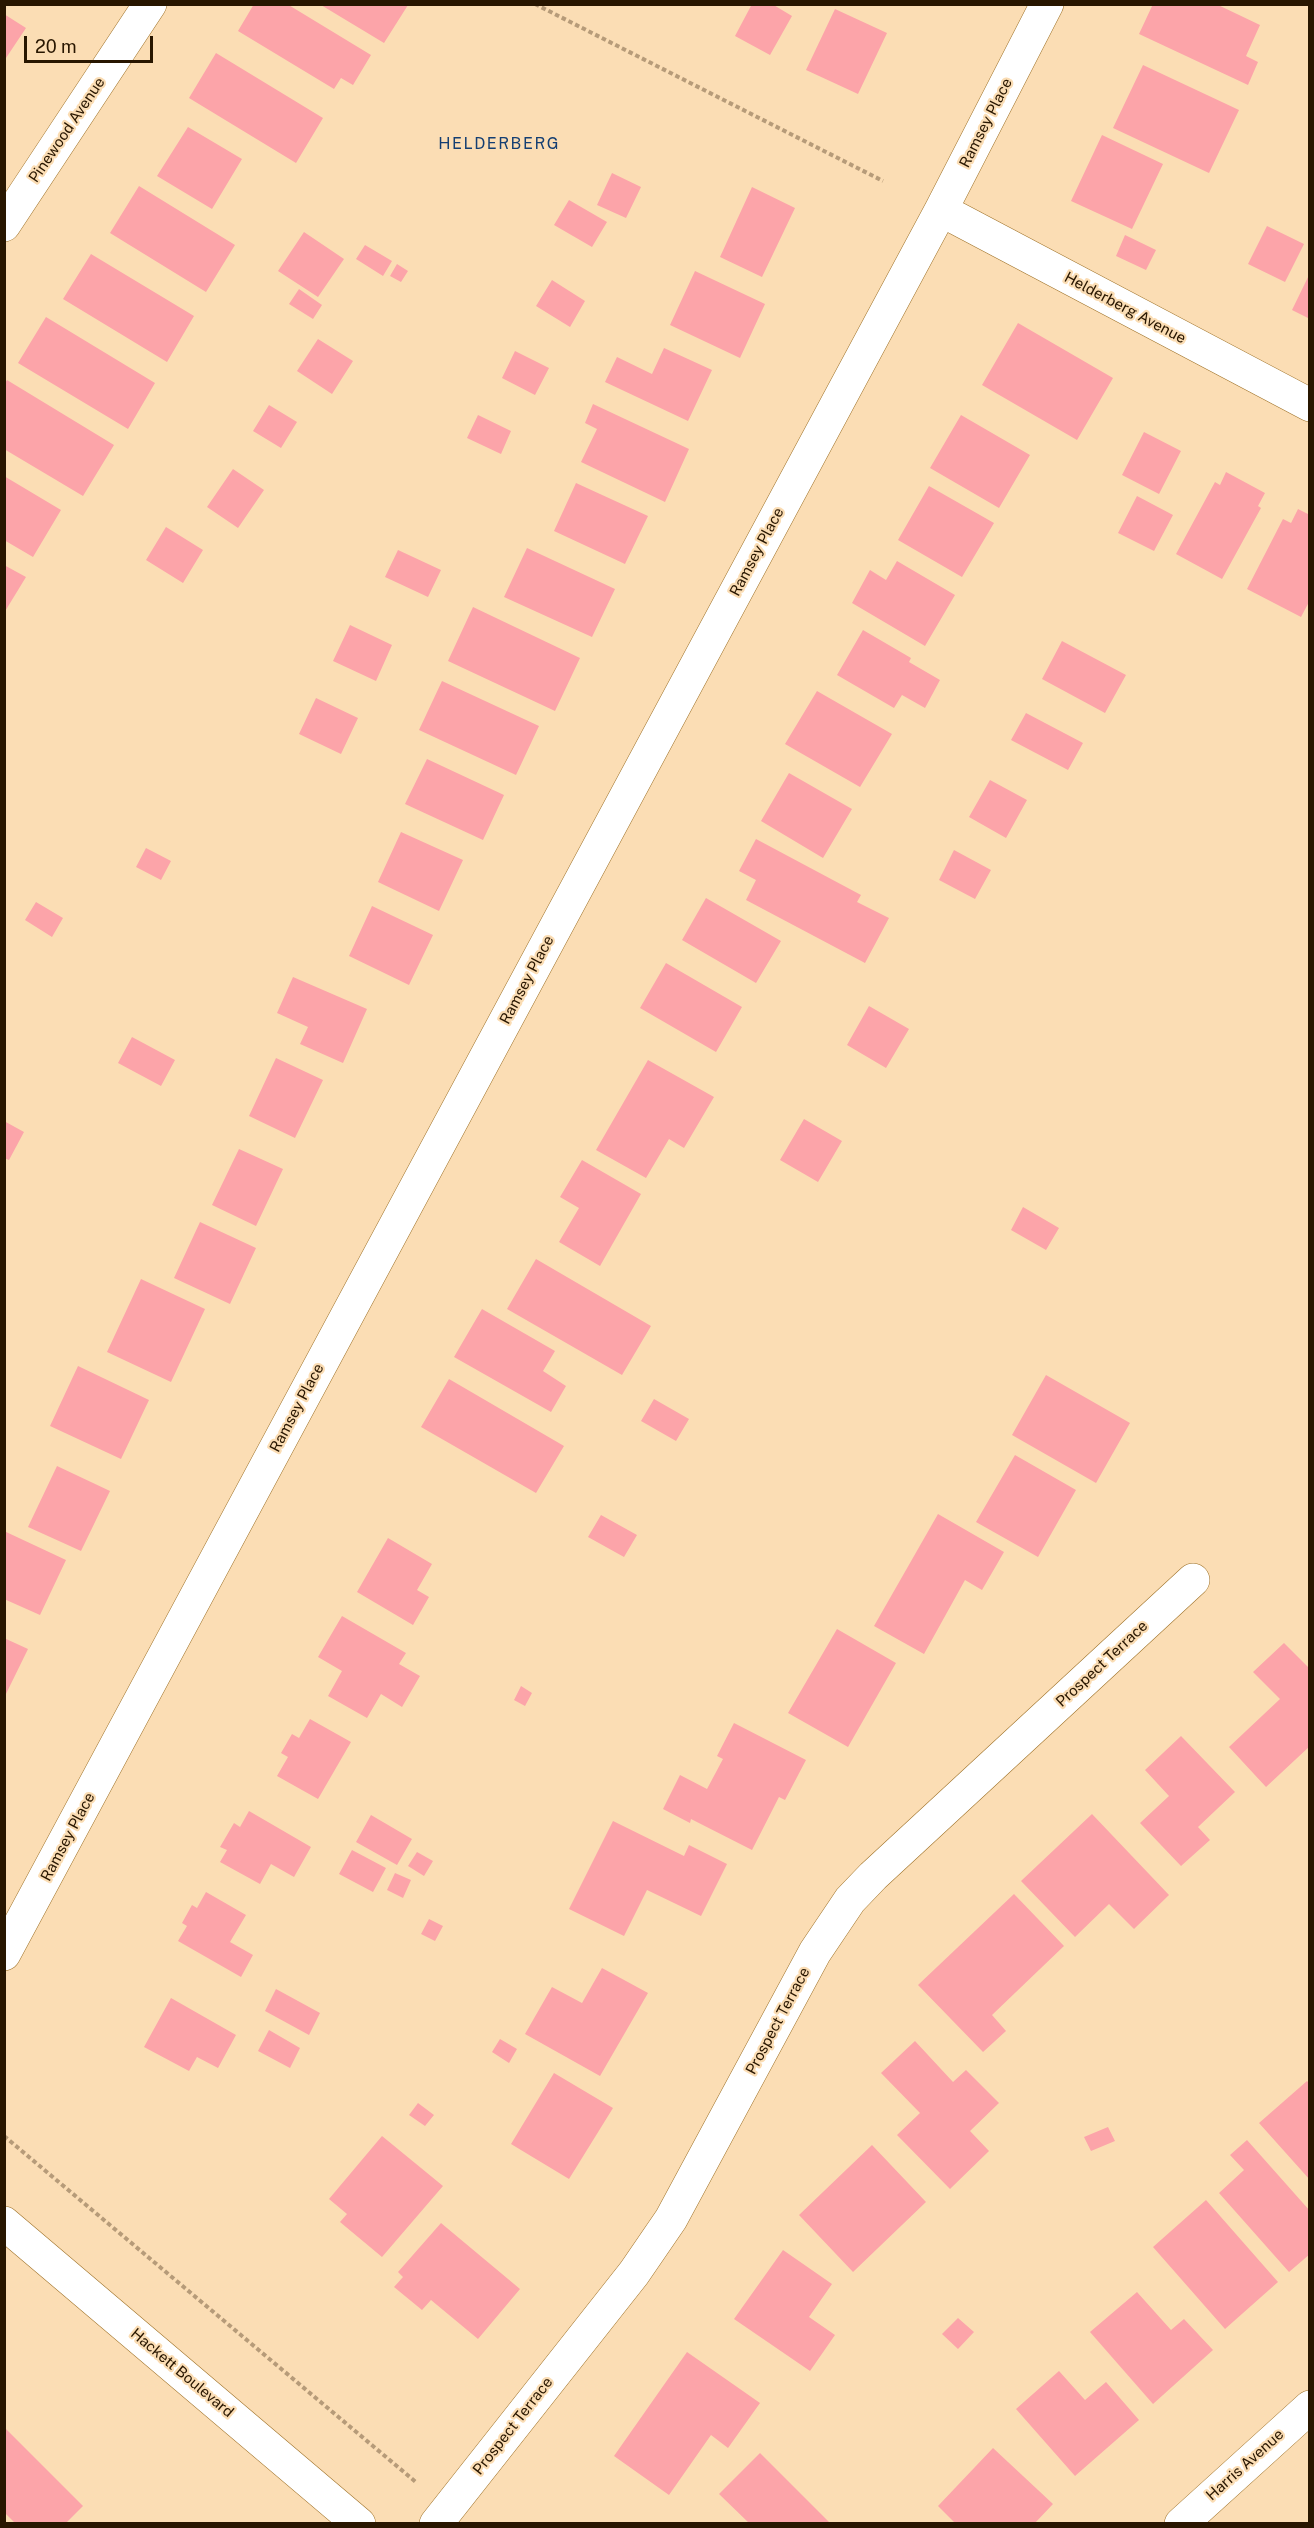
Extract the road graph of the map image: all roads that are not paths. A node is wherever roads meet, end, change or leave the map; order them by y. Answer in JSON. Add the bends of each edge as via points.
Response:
{"nodes":[{"id":1,"x":150,"y":4,"type":"edge"},
{"id":2,"x":1047,"y":4,"type":"edge"},
{"id":3,"x":940,"y":210,"type":"junction"},
{"id":4,"x":4,"y":225,"type":"edge"},
{"id":5,"x":1310,"y":405,"type":"edge"},
{"id":6,"x":1193,"y":1580,"type":"dead end"},
{"id":7,"x":4,"y":1954,"type":"edge"},
{"id":8,"x":4,"y":2223,"type":"edge"},
{"id":9,"x":1310,"y":2408,"type":"edge"},
{"id":10,"x":442,"y":2516,"type":"edge"},
{"id":11,"x":358,"y":2523,"type":"edge"},
{"id":12,"x":1181,"y":2523,"type":"edge"}],
"edges":[{"from":1,"to":4,"type":"street","name":"Pinewood Avenue"},
{"from":2,"to":3,"type":"street","name":"Ramsey Place"},
{"from":3,"to":5,"type":"street","name":"Helderberg Avenue"},
{"from":3,"to":7,"type":"street","name":"Ramsey Place"},
{"from":6,"to":10,"type":"street","name":"Prospect Terrace","via":[[850,1900],[798,1982],[671,2219],[634,2273]]},
{"from":8,"to":11,"type":"street","name":"Hackett Boulevard"},
{"from":9,"to":12,"type":"street","name":"Harris Avenue"}]}
